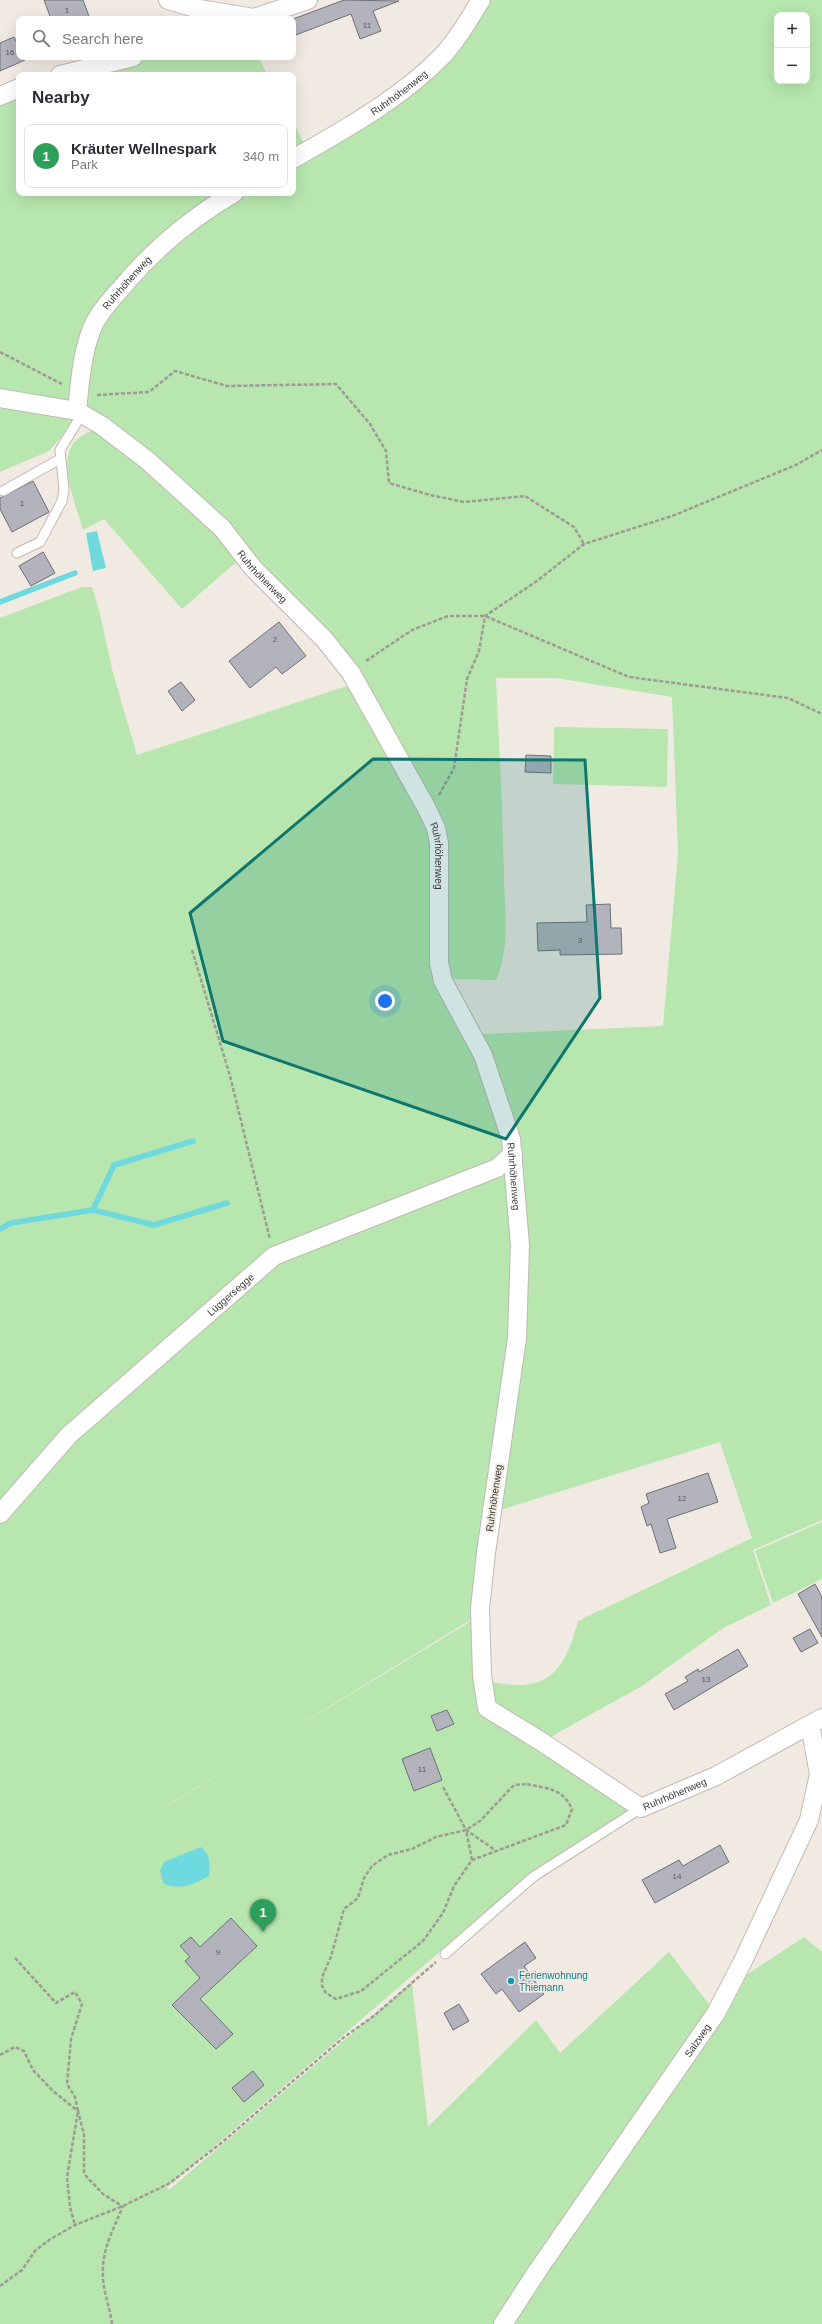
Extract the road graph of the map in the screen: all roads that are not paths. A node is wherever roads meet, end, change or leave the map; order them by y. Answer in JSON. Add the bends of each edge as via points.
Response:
{"nodes":[{"id":1,"x":168,"y":0,"type":"edge"},
{"id":2,"x":308,"y":0,"type":"edge"},
{"id":3,"x":482,"y":0,"type":"edge"},
{"id":4,"x":241,"y":16,"type":"edge"},
{"id":5,"x":259,"y":16,"type":"edge"},
{"id":6,"x":120,"y":60,"type":"edge"},
{"id":7,"x":72,"y":72,"type":"edge"},
{"id":8,"x":16,"y":89,"type":"edge"},
{"id":9,"x":0,"y":96,"type":"edge"},
{"id":10,"x":296,"y":157,"type":"edge"},
{"id":11,"x":229,"y":196,"type":"edge"},
{"id":12,"x":0,"y":398,"type":"edge"},
{"id":13,"x":80,"y":413,"type":"junction"},
{"id":14,"x":60,"y":459,"type":"junction"},
{"id":15,"x":3,"y":491,"type":"dead end"},
{"id":16,"x":17,"y":553,"type":"dead end"},
{"id":17,"x":513,"y":1154,"type":"junction"},
{"id":18,"x":0,"y":1514,"type":"edge"},
{"id":19,"x":816,"y":1721,"type":"edge"},
{"id":20,"x":641,"y":1808,"type":"junction"},
{"id":21,"x":445,"y":1954,"type":"road end"},
{"id":22,"x":503,"y":2324,"type":"edge"}],
"edges":[{"from":1,"to":4,"type":"street","via":[[199,9]]},
{"from":2,"to":5,"type":"street"},
{"from":3,"to":10,"type":"street","name":"Ruhrhöhenweg","via":[[456,39],[429,68],[343,130]]},
{"from":6,"to":7,"type":"street"},
{"from":8,"to":9,"type":"street"},
{"from":11,"to":13,"type":"street","name":"Ruhrhöhenweg","via":[[208,208],[148,256],[108,303],[95,323],[85,356],[79,392]]},
{"from":12,"to":13,"type":"street","name":"Ruhrhöhenweg"},
{"from":13,"to":14,"type":"lane","via":[[60,450]]},
{"from":13,"to":17,"type":"street","name":"Ruhrhöhenweg","via":[[101,425],[147,460],[222,528],[253,568],[324,639],[351,673],[436,828],[439,843],[439,963],[443,981],[483,1055],[511,1139]]},
{"from":14,"to":15,"type":"lane"},
{"from":14,"to":16,"type":"lane","via":[[64,489],[62,501],[40,542]]},
{"from":17,"to":18,"type":"street","name":"Lüggersegge","via":[[497,1168],[274,1256],[69,1435]]},
{"from":17,"to":20,"type":"street","name":"Ruhrhöhenweg","via":[[520,1245],[517,1338],[482,1593],[480,1648],[485,1701],[491,1711]]},
{"from":19,"to":20,"type":"street","name":"Ruhrhöhenweg","via":[[716,1776]]},
{"from":19,"to":22,"type":"street","name":"Salzweg","via":[[819,1774],[809,1820],[739,1970],[716,2014]]},
{"from":20,"to":21,"type":"lane","via":[[533,1877]]}]}
